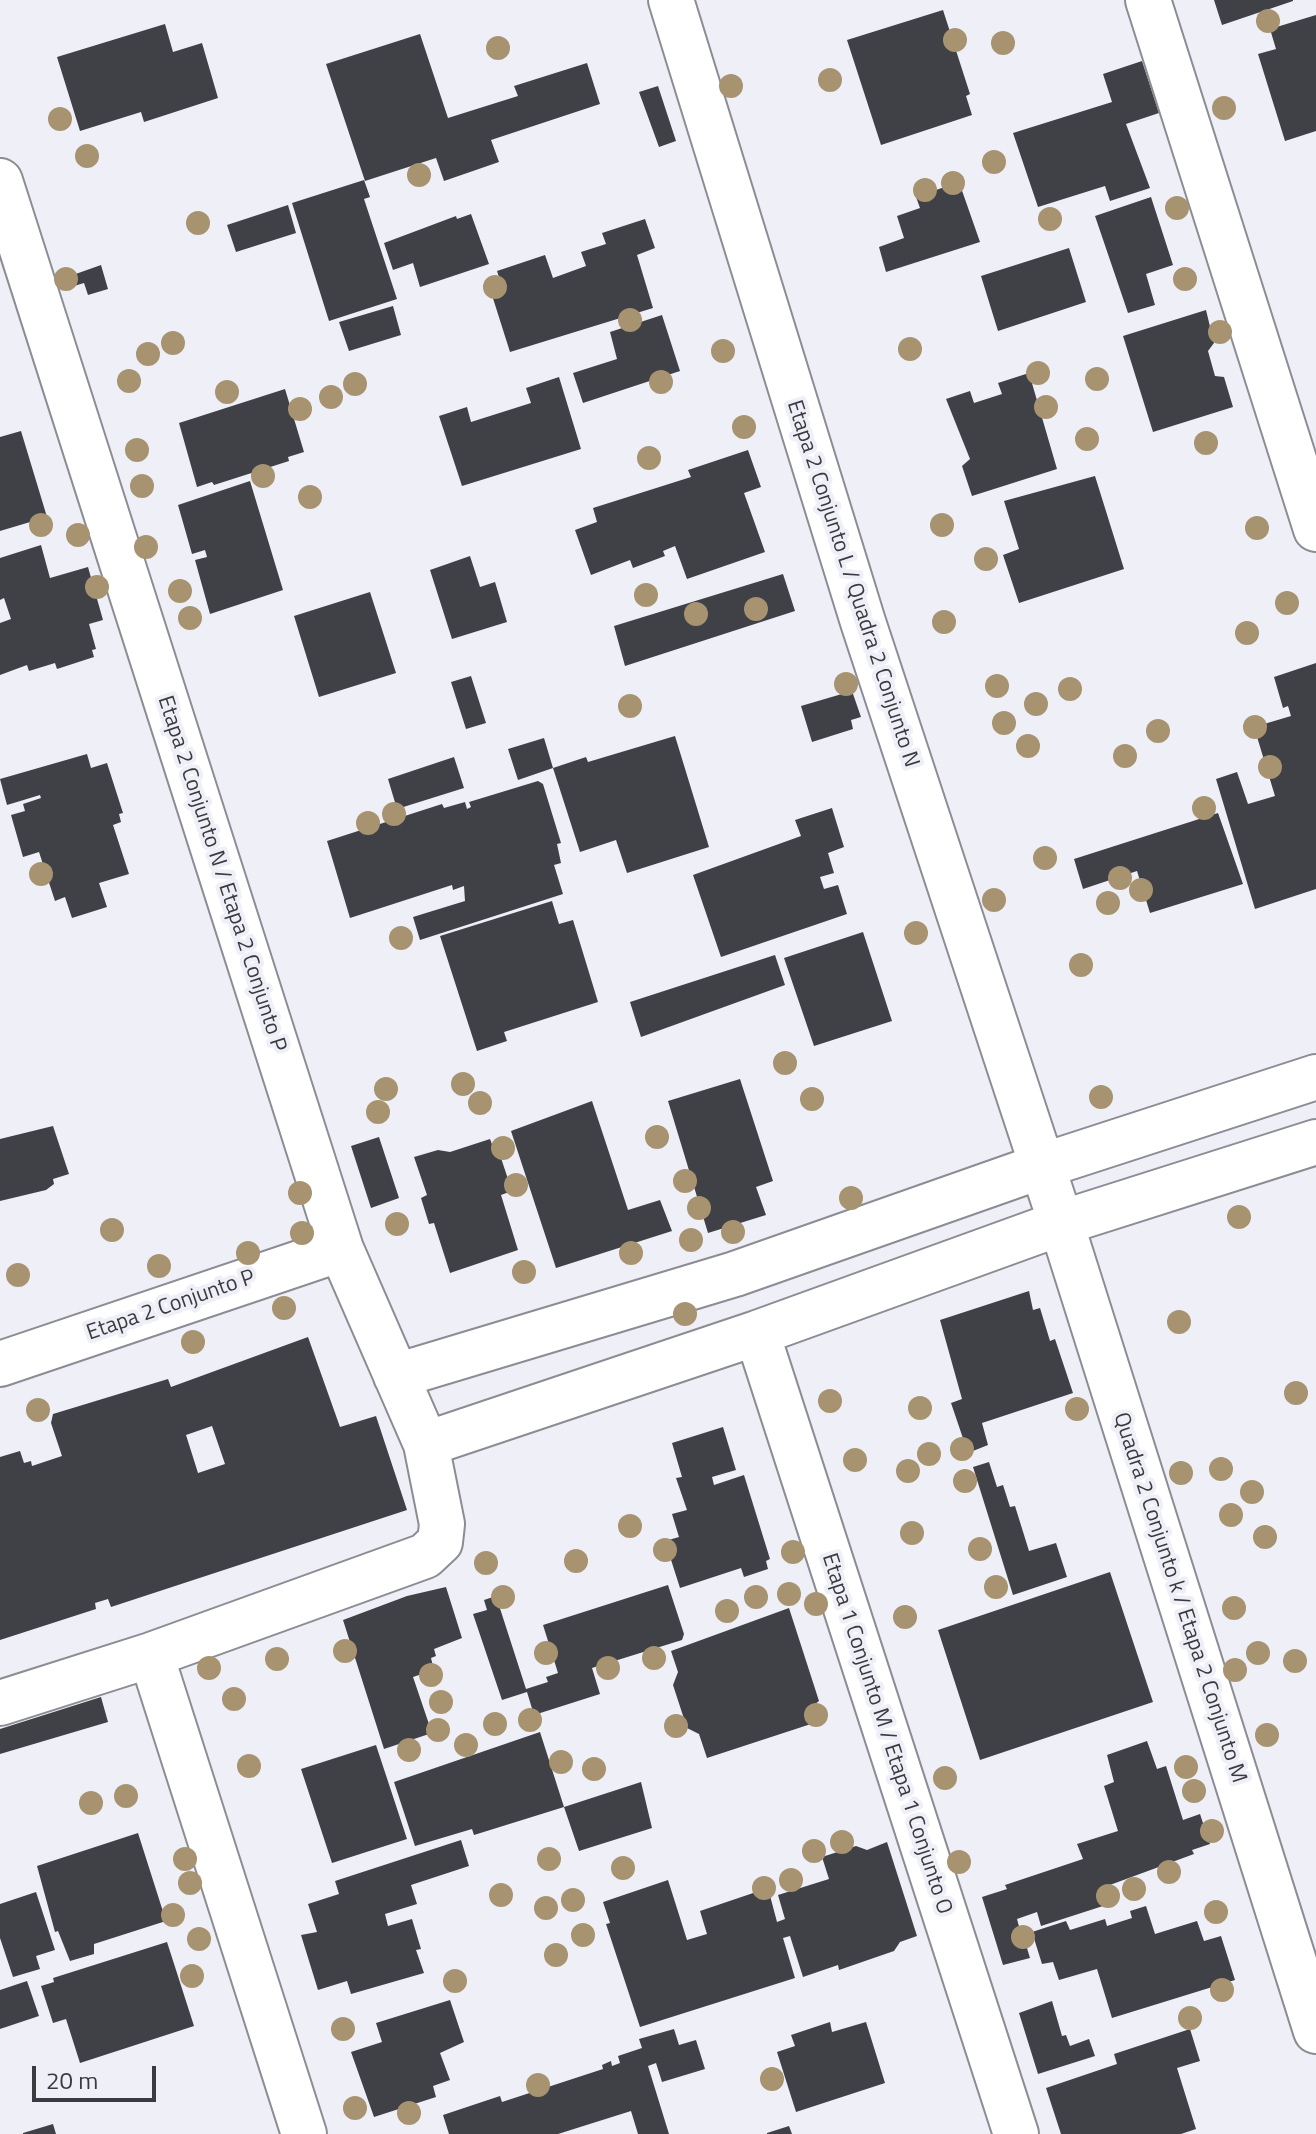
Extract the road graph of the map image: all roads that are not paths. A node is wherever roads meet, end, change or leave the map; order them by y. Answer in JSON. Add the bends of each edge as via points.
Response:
{"nodes":[{"id":1,"x":671,"y":0,"type":"edge"},
{"id":2,"x":1148,"y":0,"type":"edge"},
{"id":3,"x":0,"y":181,"type":"edge"},
{"id":4,"x":1316,"y":529,"type":"edge"},
{"id":5,"x":1316,"y":1077,"type":"edge"},
{"id":6,"x":1316,"y":1142,"type":"edge"},
{"id":7,"x":1042,"y":1166,"type":"junction"},
{"id":8,"x":1061,"y":1223,"type":"junction"},
{"id":9,"x":341,"y":1249,"type":"junction"},
{"id":10,"x":757,"y":1333,"type":"junction"},
{"id":11,"x":0,"y":1364,"type":"edge"},
{"id":12,"x":396,"y":1376,"type":"junction"},
{"id":13,"x":426,"y":1444,"type":"junction"},
{"id":14,"x":151,"y":1655,"type":"junction"},
{"id":15,"x":0,"y":1703,"type":"edge"},
{"id":16,"x":1316,"y":2031,"type":"edge"},
{"id":17,"x":304,"y":2134,"type":"edge"},
{"id":18,"x":1016,"y":2134,"type":"edge"}],
"edges":[{"from":1,"to":7,"type":"street","name":"Etapa 2 Conjunto L / Quadra 2 Conjunto N","via":[[863,622]]},
{"from":2,"to":4,"type":"street"},
{"from":3,"to":9,"type":"street","name":"Etapa 2 Conjunto N / Etapa 2 Conjunto P"},
{"from":5,"to":7,"type":"street"},
{"from":6,"to":8,"type":"street"},
{"from":7,"to":8,"type":"street","name":"Quadra 2 Conjunto k / Etapa 2 Conjunto M"},
{"from":7,"to":12,"type":"street","via":[[735,1274]]},
{"from":8,"to":10,"type":"street"},
{"from":8,"to":16,"type":"street","name":"Quadra 2 Conjunto k / Etapa 2 Conjunto M"},
{"from":9,"to":11,"type":"street","name":"Etapa 2 Conjunto P"},
{"from":9,"to":12,"type":"street","name":"Etapa 2 Conjunto N / Etapa 2 Conjunto P"},
{"from":10,"to":13,"type":"street"},
{"from":10,"to":18,"type":"street","name":"Etapa 1 Conjunto M / Etapa 1 Conjunto O"},
{"from":12,"to":13,"type":"street","name":"Etapa 2 Conjunto N / Etapa 2 Conjunto P"},
{"from":13,"to":14,"type":"street","name":"Etapa 2 Conjunto N / Etapa 2 Conjunto P","via":[[442,1524],[440,1542],[425,1556]]},
{"from":14,"to":15,"type":"street"},
{"from":14,"to":17,"type":"street"}]}
